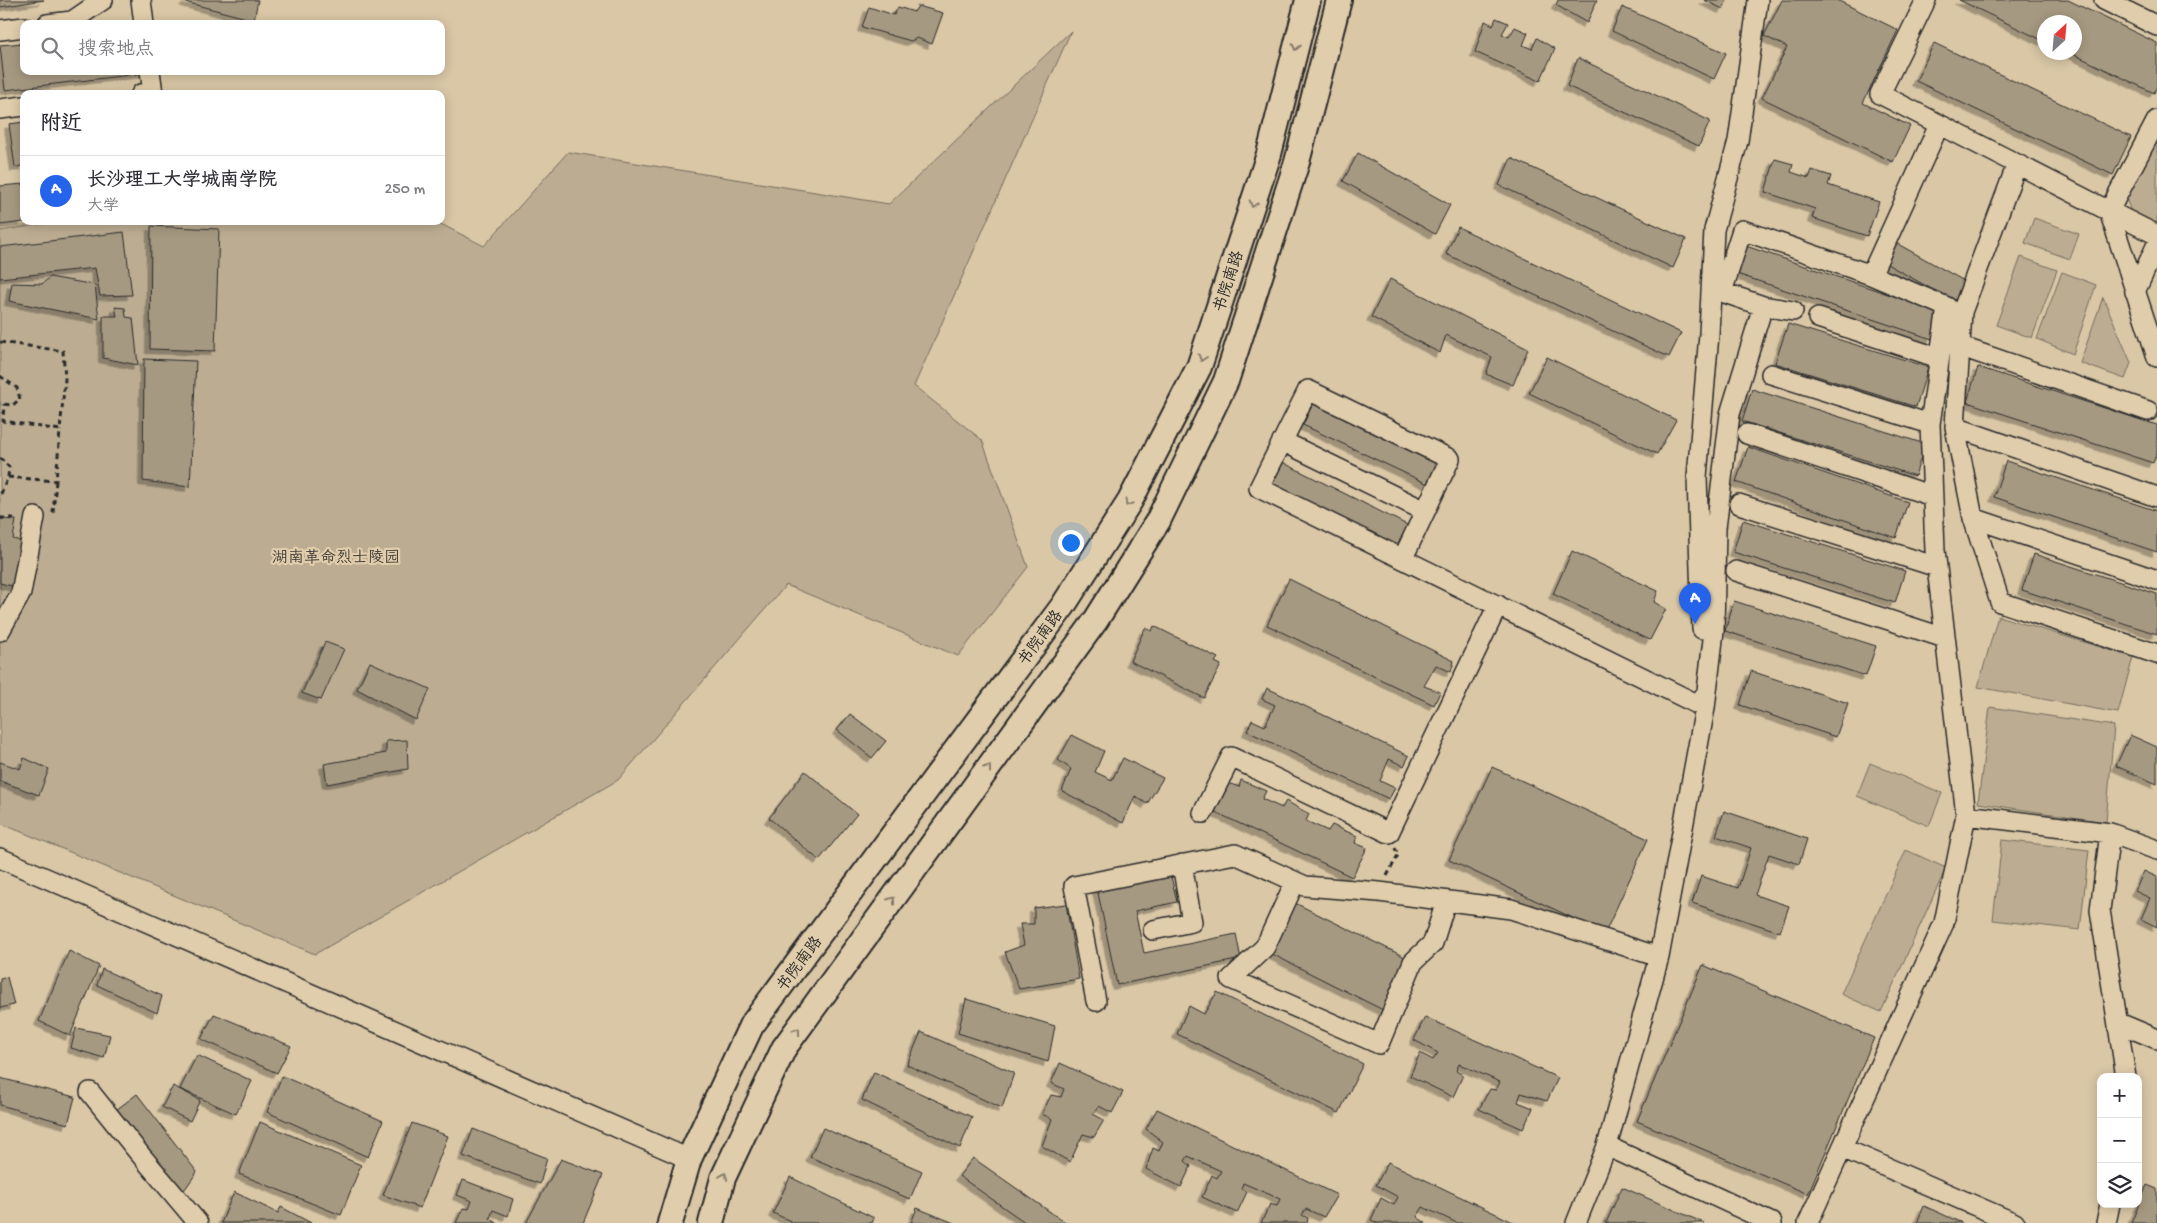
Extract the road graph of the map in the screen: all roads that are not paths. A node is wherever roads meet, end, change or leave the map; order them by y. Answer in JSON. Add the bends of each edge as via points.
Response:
{"nodes":[{"id":1,"x":103,"y":0,"type":"edge"},
{"id":2,"x":141,"y":0,"type":"edge"},
{"id":3,"x":1308,"y":0,"type":"edge"},
{"id":4,"x":1339,"y":0,"type":"edge"},
{"id":5,"x":1758,"y":0,"type":"edge"},
{"id":6,"x":1926,"y":0,"type":"edge"},
{"id":7,"x":2104,"y":0,"type":"edge"},
{"id":8,"x":72,"y":20,"type":"edge"},
{"id":9,"x":144,"y":20,"type":"edge"},
{"id":10,"x":2157,"y":26,"type":"edge"},
{"id":11,"x":20,"y":28,"type":"edge"},
{"id":12,"x":0,"y":30,"type":"edge"},
{"id":13,"x":151,"y":75,"type":"edge"},
{"id":14,"x":153,"y":90,"type":"edge"},
{"id":15,"x":20,"y":106,"type":"edge"},
{"id":16,"x":0,"y":109,"type":"edge"},
{"id":17,"x":2157,"y":120,"type":"edge"},
{"id":18,"x":1940,"y":125,"type":"junction"},
{"id":19,"x":2017,"y":164,"type":"junction"},
{"id":20,"x":2109,"y":211,"type":"junction"},
{"id":21,"x":2157,"y":235,"type":"edge"},
{"id":22,"x":2157,"y":244,"type":"edge"},
{"id":23,"x":1871,"y":275,"type":"junction"},
{"id":24,"x":2144,"y":303,"type":"edge"},
{"id":25,"x":1762,"y":306,"type":"junction"},
{"id":26,"x":1794,"y":311,"type":"dead end"},
{"id":27,"x":1818,"y":318,"type":"dead end"},
{"id":28,"x":1960,"y":346,"type":"junction"},
{"id":29,"x":2157,"y":357,"type":"edge"},
{"id":30,"x":1940,"y":358,"type":"junction"},
{"id":31,"x":1772,"y":374,"type":"dead end"},
{"id":32,"x":2148,"y":411,"type":"dead end"},
{"id":33,"x":1930,"y":424,"type":"junction"},
{"id":34,"x":1955,"y":427,"type":"junction"},
{"id":35,"x":1747,"y":434,"type":"dead end"},
{"id":36,"x":1282,"y":441,"type":"junction"},
{"id":37,"x":1932,"y":496,"type":"junction"},
{"id":38,"x":2157,"y":497,"type":"edge"},
{"id":39,"x":1739,"y":504,"type":"dead end"},
{"id":40,"x":1425,"y":512,"type":"junction"},
{"id":41,"x":36,"y":517,"type":"dead end"},
{"id":42,"x":1973,"y":518,"type":"junction"},
{"id":43,"x":1403,"y":558,"type":"junction"},
{"id":44,"x":1937,"y":567,"type":"junction"},
{"id":45,"x":1736,"y":571,"type":"dead end"},
{"id":46,"x":2157,"y":580,"type":"edge"},
{"id":47,"x":1498,"y":605,"type":"junction"},
{"id":48,"x":0,"y":631,"type":"edge"},
{"id":49,"x":1945,"y":638,"type":"junction"},
{"id":50,"x":2157,"y":654,"type":"edge"},
{"id":51,"x":1705,"y":708,"type":"junction"},
{"id":52,"x":1203,"y":813,"type":"dead end"},
{"id":53,"x":1966,"y":815,"type":"junction"},
{"id":54,"x":2110,"y":833,"type":"junction"},
{"id":55,"x":2157,"y":850,"type":"edge"},
{"id":56,"x":0,"y":858,"type":"edge"},
{"id":57,"x":1182,"y":864,"type":"junction"},
{"id":58,"x":1295,"y":882,"type":"junction"},
{"id":59,"x":1446,"y":901,"type":"junction"},
{"id":60,"x":1153,"y":930,"type":"dead end"},
{"id":61,"x":1659,"y":957,"type":"junction"},
{"id":62,"x":1096,"y":1001,"type":"dead end"},
{"id":63,"x":2119,"y":1023,"type":"junction"},
{"id":64,"x":2157,"y":1040,"type":"edge"},
{"id":65,"x":2125,"y":1073,"type":"edge"},
{"id":66,"x":90,"y":1092,"type":"dead end"},
{"id":67,"x":1607,"y":1146,"type":"junction"},
{"id":68,"x":1842,"y":1148,"type":"junction"},
{"id":69,"x":689,"y":1159,"type":"junction"},
{"id":70,"x":2109,"y":1208,"type":"edge"},
{"id":71,"x":198,"y":1223,"type":"edge"},
{"id":72,"x":670,"y":1223,"type":"edge"},
{"id":73,"x":711,"y":1223,"type":"edge"},
{"id":74,"x":1576,"y":1223,"type":"edge"},
{"id":75,"x":1772,"y":1223,"type":"edge"},
{"id":76,"x":1808,"y":1223,"type":"edge"},
{"id":77,"x":2015,"y":1223,"type":"edge"},
{"id":78,"x":2106,"y":1223,"type":"edge"}],
"edges":[{"from":1,"to":8,"type":"street"},
{"from":2,"to":9,"type":"street"},
{"from":3,"to":69,"type":"main road","name":"书院南路","one_way":true,"via":[[1269,154],[1199,367],[1130,501],[1063,606],[751,1026]]},
{"from":73,"to":4,"type":"main road","name":"书院南路","one_way":true,"via":[[723,1178],[784,1048],[1096,620],[1158,521],[1226,381],[1297,162]]},
{"from":5,"to":51,"type":"street","via":[[1738,141],[1714,230],[1697,477]]},
{"from":6,"to":18,"type":"street","via":[[1880,94]]},
{"from":7,"to":10,"type":"street"},
{"from":11,"to":12,"type":"street"},
{"from":13,"to":14,"type":"street"},
{"from":15,"to":16,"type":"street"},
{"from":17,"to":20,"type":"street"},
{"from":18,"to":19,"type":"street"},
{"from":18,"to":23,"type":"street"},
{"from":19,"to":20,"type":"street"},
{"from":19,"to":28,"type":"street","via":[[1962,312]]},
{"from":20,"to":21,"type":"street"},
{"from":20,"to":24,"type":"street"},
{"from":22,"to":24,"type":"street"},
{"from":23,"to":25,"type":"street","via":[[1742,230],[1722,292]]},
{"from":23,"to":30,"type":"street","via":[[1947,307]]},
{"from":24,"to":29,"type":"street"},
{"from":25,"to":26,"type":"street"},
{"from":25,"to":51,"type":"street","via":[[1730,414],[1716,528],[1714,631]]},
{"from":27,"to":30,"type":"street"},
{"from":28,"to":32,"type":"street"},
{"from":28,"to":34,"type":"street"},
{"from":30,"to":33,"type":"street"},
{"from":31,"to":33,"type":"street"},
{"from":33,"to":37,"type":"street"},
{"from":34,"to":38,"type":"street"},
{"from":34,"to":42,"type":"street"},
{"from":35,"to":37,"type":"street"},
{"from":36,"to":40,"type":"street"},
{"from":36,"to":40,"type":"street","via":[[1308,390],[1450,459]]},
{"from":36,"to":43,"type":"street","via":[[1258,488]]},
{"from":37,"to":44,"type":"street"},
{"from":39,"to":44,"type":"street"},
{"from":40,"to":43,"type":"street"},
{"from":41,"to":48,"type":"street","via":[[21,593]]},
{"from":42,"to":46,"type":"street"},
{"from":42,"to":50,"type":"street","via":[[2000,602]]},
{"from":43,"to":47,"type":"street"},
{"from":44,"to":49,"type":"street"},
{"from":45,"to":49,"type":"street"},
{"from":47,"to":51,"type":"street"},
{"from":47,"to":52,"type":"street","via":[[1389,833],[1231,757]]},
{"from":49,"to":53,"type":"street"},
{"from":51,"to":61,"type":"street"},
{"from":53,"to":54,"type":"street"},
{"from":53,"to":68,"type":"street","via":[[1944,923]]},
{"from":54,"to":55,"type":"street"},
{"from":54,"to":63,"type":"street","via":[[2100,910]]},
{"from":56,"to":69,"type":"street"},
{"from":57,"to":58,"type":"street","via":[[1235,854]]},
{"from":57,"to":60,"type":"street","via":[[1192,922]]},
{"from":57,"to":62,"type":"street","via":[[1074,886]]},
{"from":58,"to":59,"type":"street","via":[[1305,886]]},
{"from":58,"to":59,"type":"street","via":[[1265,948],[1231,979],[1379,1044],[1413,962],[1433,943]]},
{"from":59,"to":61,"type":"street","via":[[1512,909]]},
{"from":61,"to":67,"type":"street"},
{"from":63,"to":64,"type":"street"},
{"from":63,"to":65,"type":"street"},
{"from":66,"to":71,"type":"street"},
{"from":67,"to":74,"type":"street"},
{"from":67,"to":75,"type":"street"},
{"from":68,"to":76,"type":"street"},
{"from":68,"to":77,"type":"street"},
{"from":69,"to":72,"type":"main road","name":"书院南路"},
{"from":70,"to":78,"type":"street"}]}
